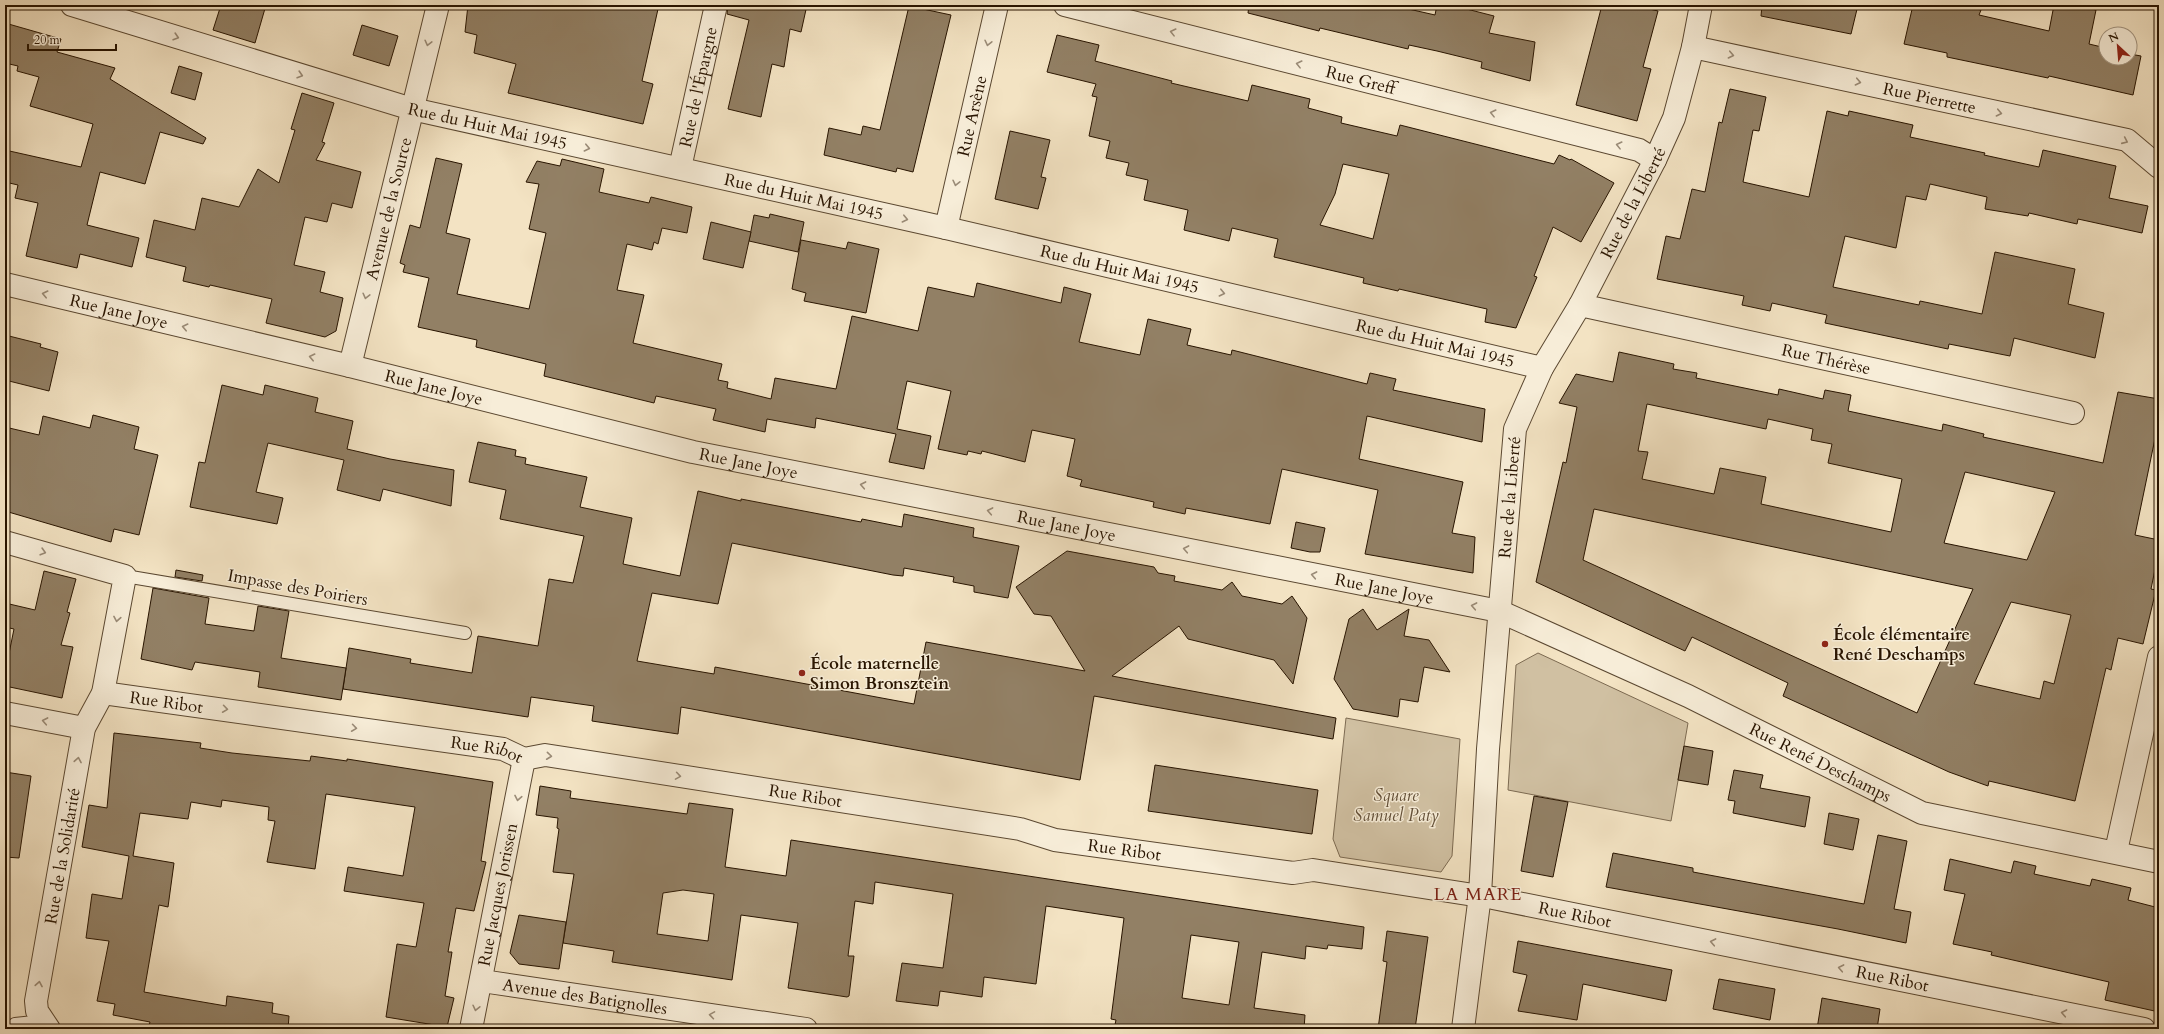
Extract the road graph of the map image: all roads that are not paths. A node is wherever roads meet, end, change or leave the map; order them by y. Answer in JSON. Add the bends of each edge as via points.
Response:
{"nodes":[{"id":1,"x":72,"y":5,"type":"edge"},
{"id":2,"x":438,"y":5,"type":"edge"},
{"id":3,"x":716,"y":5,"type":"edge"},
{"id":4,"x":997,"y":5,"type":"edge"},
{"id":5,"x":1065,"y":5,"type":"edge"},
{"id":6,"x":1701,"y":5,"type":"edge"},
{"id":7,"x":1693,"y":47,"type":"junction"},
{"id":8,"x":412,"y":109,"type":"junction"},
{"id":9,"x":1655,"y":160,"type":"junction"},
{"id":10,"x":2159,"y":167,"type":"edge"},
{"id":11,"x":680,"y":168,"type":"junction"},
{"id":12,"x":946,"y":228,"type":"junction"},
{"id":13,"x":5,"y":284,"type":"edge"},
{"id":14,"x":1580,"y":305,"type":"junction"},
{"id":15,"x":350,"y":366,"type":"junction"},
{"id":16,"x":1542,"y":368,"type":"junction"},
{"id":17,"x":2073,"y":413,"type":"dead end"},
{"id":18,"x":5,"y":542,"type":"edge"},
{"id":19,"x":125,"y":576,"type":"junction"},
{"id":20,"x":1499,"y":611,"type":"junction"},
{"id":21,"x":465,"y":633,"type":"dead end"},
{"id":22,"x":2159,"y":657,"type":"edge"},
{"id":23,"x":103,"y":693,"type":"junction"},
{"id":24,"x":5,"y":713,"type":"edge"},
{"id":25,"x":84,"y":728,"type":"junction"},
{"id":26,"x":524,"y":760,"type":"junction"},
{"id":27,"x":2116,"y":851,"type":"junction"},
{"id":28,"x":2159,"y":862,"type":"edge"},
{"id":29,"x":1480,"y":895,"type":"junction"},
{"id":30,"x":482,"y":981,"type":"junction"},
{"id":31,"x":46,"y":1025,"type":"edge"},
{"id":32,"x":8,"y":1029,"type":"edge"},
{"id":33,"x":471,"y":1029,"type":"edge"},
{"id":34,"x":806,"y":1029,"type":"edge"},
{"id":35,"x":1464,"y":1029,"type":"edge"},
{"id":36,"x":2144,"y":1029,"type":"edge"}],
"edges":[{"from":1,"to":8,"type":"street","name":"Rue du Huit Mai 1945","one_way":true},
{"from":2,"to":8,"type":"street","name":"Avenue de la Source","one_way":true},
{"from":3,"to":11,"type":"street","name":"Rue de l'Épargne"},
{"from":4,"to":12,"type":"street","name":"Rue Arsène","one_way":true},
{"from":9,"to":5,"type":"street","name":"Rue Greff","one_way":true,"via":[[1639,150]]},
{"from":6,"to":7,"type":"street","name":"Rue de la Liberté"},
{"from":7,"to":9,"type":"street","name":"Rue de la Liberté","via":[[1674,118]]},
{"from":7,"to":10,"type":"street","name":"Rue Pierrette","one_way":true,"via":[[2127,140]]},
{"from":8,"to":11,"type":"street","name":"Rue du Huit Mai 1945","one_way":true},
{"from":8,"to":15,"type":"street","name":"Avenue de la Source","one_way":true},
{"from":9,"to":14,"type":"street","name":"Rue de la Liberté"},
{"from":11,"to":12,"type":"street","name":"Rue du Huit Mai 1945","one_way":true},
{"from":12,"to":16,"type":"street","name":"Rue du Huit Mai 1945","one_way":true},
{"from":15,"to":13,"type":"street","name":"Rue Jane Joye","one_way":true},
{"from":14,"to":16,"type":"street","name":"Rue de la Liberté"},
{"from":14,"to":17,"type":"street","name":"Rue Thérèse"},
{"from":20,"to":15,"type":"street","name":"Rue Jane Joye","one_way":true,"via":[[694,452]]},
{"from":16,"to":20,"type":"street","name":"Rue de la Liberté","via":[[1515,429]]},
{"from":18,"to":19,"type":"street","one_way":true},
{"from":19,"to":21,"type":"lane","name":"Impasse des Poiriers"},
{"from":19,"to":23,"type":"street","name":"Rue de la Solidarité","one_way":true},
{"from":20,"to":27,"type":"street","name":"Rue René Deschamps","via":[[1688,696],[1922,813]]},
{"from":20,"to":29,"type":"street","name":"Rue de la Liberté"},
{"from":22,"to":27,"type":"street"},
{"from":23,"to":25,"type":"street","name":"Rue de la Solidarité"},
{"from":23,"to":26,"type":"street","name":"Rue Ribot","one_way":true,"via":[[502,749]]},
{"from":25,"to":24,"type":"street","one_way":true},
{"from":31,"to":25,"type":"street","name":"Rue de la Solidarité","one_way":true,"via":[[37,1011],[36,1001]]},
{"from":26,"to":29,"type":"street","name":"Rue Ribot","one_way":true,"via":[[545,755],[1020,829],[1055,840],[1293,873],[1313,870]]},
{"from":26,"to":30,"type":"street","name":"Rue Jacques Jorissen","one_way":true},
{"from":27,"to":28,"type":"street","name":"Rue René Deschamps"},
{"from":29,"to":35,"type":"street","name":"Rue de la Liberté"},
{"from":36,"to":29,"type":"street","name":"Rue Ribot","one_way":true},
{"from":30,"to":33,"type":"street","name":"Rue Jacques Jorissen","one_way":true},
{"from":34,"to":30,"type":"street","name":"Avenue des Batignolles","one_way":true},
{"from":31,"to":32,"type":"lane","via":[[27,1022],[15,1024]]}]}
